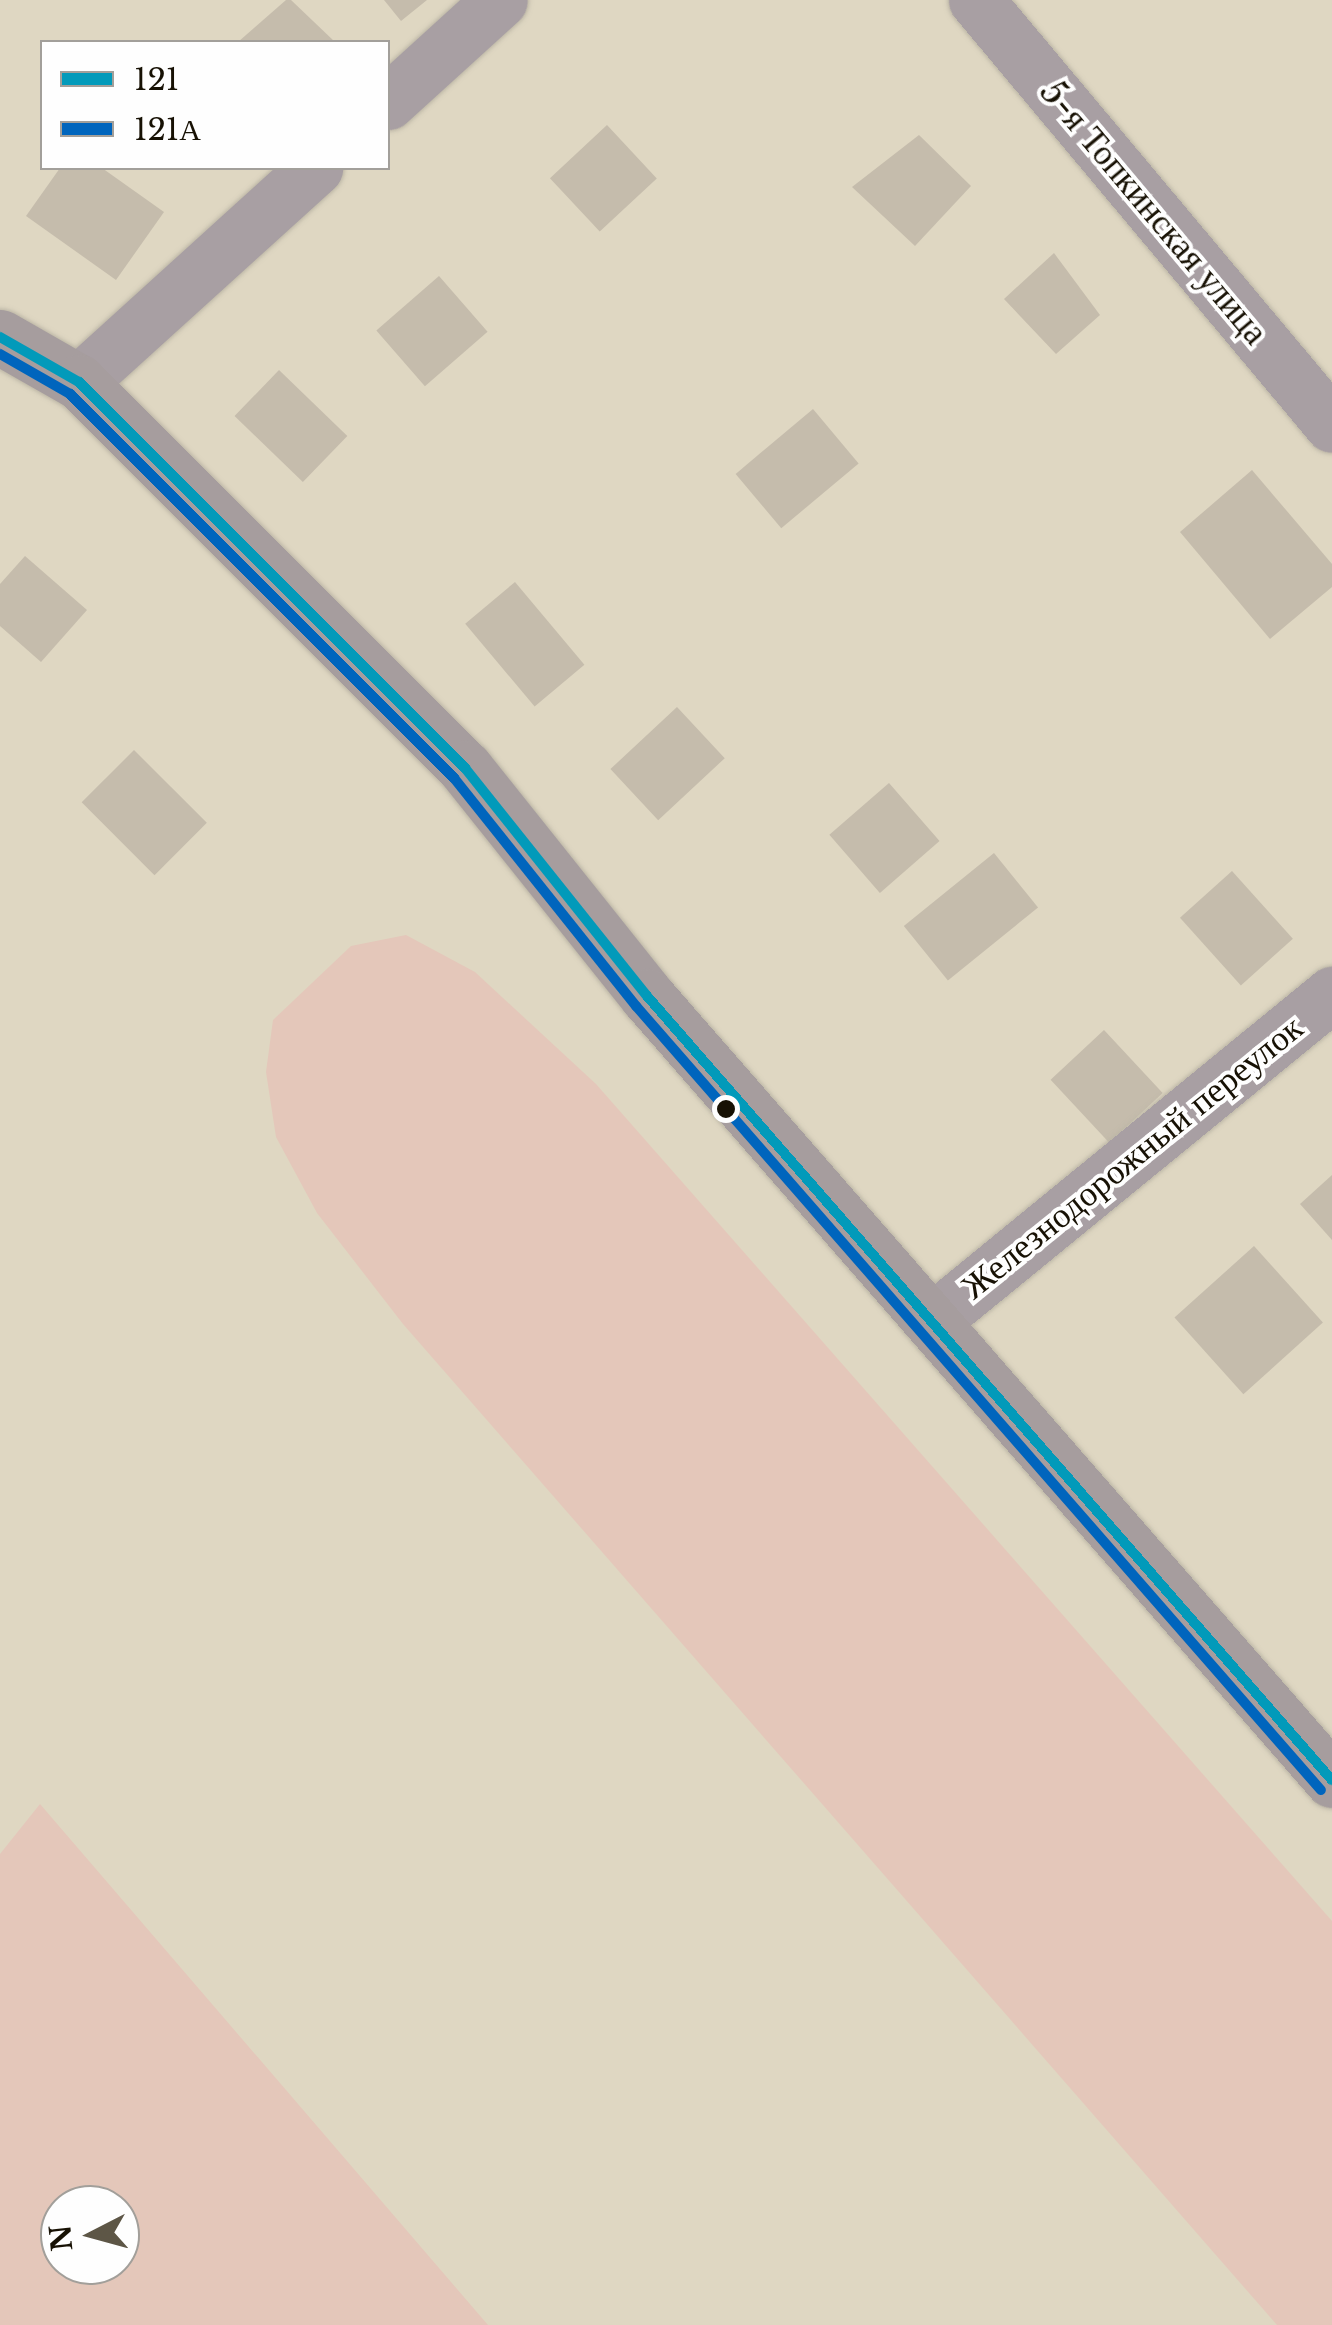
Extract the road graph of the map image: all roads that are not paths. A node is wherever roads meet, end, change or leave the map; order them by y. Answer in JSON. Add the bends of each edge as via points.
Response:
{"nodes":[{"id":1,"x":500,"y":0,"type":"edge"},
{"id":2,"x":976,"y":0,"type":"edge"},
{"id":3,"x":390,"y":100,"type":"edge"},
{"id":4,"x":313,"y":170,"type":"edge"},
{"id":5,"x":0,"y":337,"type":"edge"},
{"id":6,"x":79,"y":382,"type":"junction"},
{"id":7,"x":1332,"y":425,"type":"edge"},
{"id":8,"x":1332,"y":994,"type":"edge"},
{"id":9,"x":932,"y":1321,"type":"junction"},
{"id":10,"x":1332,"y":1780,"type":"edge"}],
"edges":[{"from":1,"to":3,"type":"street"},
{"from":2,"to":7,"type":"street","name":"5-я Топкинская улица"},
{"from":4,"to":6,"type":"street"},
{"from":5,"to":6,"type":"main road"},
{"from":6,"to":9,"type":"main road","via":[[466,768],[648,996]]},
{"from":8,"to":9,"type":"street","name":"Железнодорожный переулок"},
{"from":9,"to":10,"type":"main road"}]}
